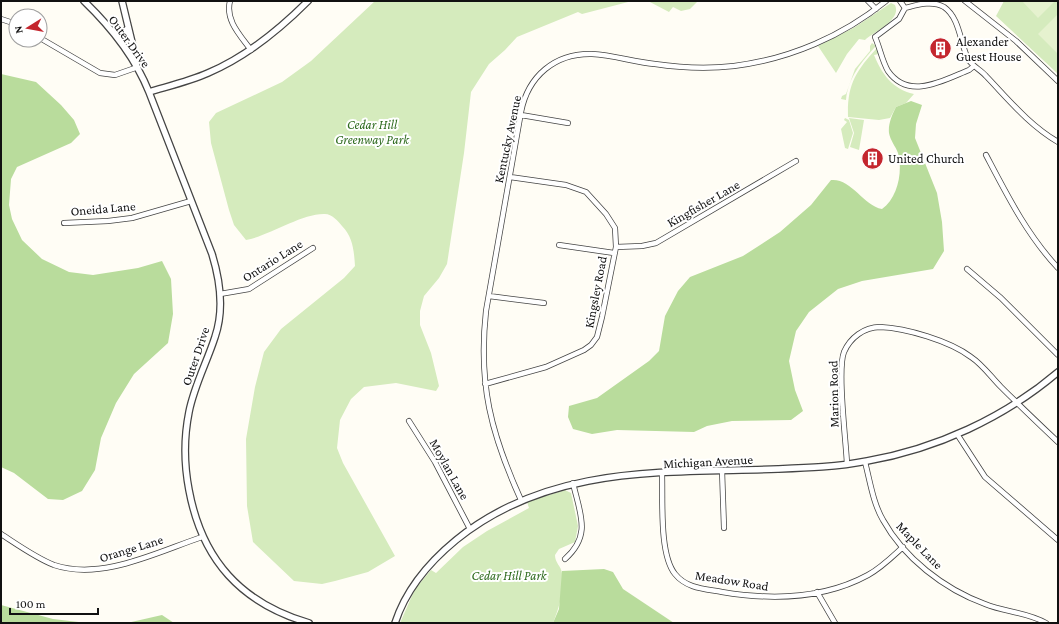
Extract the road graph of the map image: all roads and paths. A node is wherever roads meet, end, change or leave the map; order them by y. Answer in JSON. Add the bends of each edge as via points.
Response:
{"nodes":[{"id":1,"x":84,"y":1,"type":"edge"},
{"id":2,"x":122,"y":1,"type":"edge"},
{"id":3,"x":230,"y":1,"type":"edge"},
{"id":4,"x":308,"y":1,"type":"edge"},
{"id":5,"x":868,"y":1,"type":"edge"},
{"id":6,"x":886,"y":1,"type":"edge"},
{"id":7,"x":900,"y":1,"type":"edge"},
{"id":8,"x":965,"y":1,"type":"edge"},
{"id":9,"x":905,"y":8,"type":"junction"},
{"id":10,"x":876,"y":9,"type":"junction"},
{"id":11,"x":128,"y":28,"type":"junction"},
{"id":12,"x":116,"y":36,"type":"junction"},
{"id":13,"x":48,"y":43,"type":"edge"},
{"id":14,"x":250,"y":50,"type":"junction"},
{"id":15,"x":974,"y":66,"type":"junction"},
{"id":16,"x":138,"y":67,"type":"junction"},
{"id":17,"x":1058,"y":81,"type":"edge"},
{"id":18,"x":149,"y":92,"type":"junction"},
{"id":19,"x":521,"y":115,"type":"junction"},
{"id":20,"x":568,"y":123,"type":"dead end"},
{"id":21,"x":1058,"y":142,"type":"edge"},
{"id":22,"x":986,"y":155,"type":"dead end"},
{"id":23,"x":796,"y":161,"type":"dead end"},
{"id":24,"x":510,"y":177,"type":"junction"},
{"id":25,"x":190,"y":201,"type":"junction"},
{"id":26,"x":64,"y":223,"type":"dead end"},
{"id":27,"x":559,"y":245,"type":"dead end"},
{"id":28,"x":616,"y":247,"type":"junction"},
{"id":29,"x":313,"y":248,"type":"dead end"},
{"id":30,"x":614,"y":253,"type":"junction"},
{"id":31,"x":1058,"y":268,"type":"edge"},
{"id":32,"x":967,"y":269,"type":"dead end"},
{"id":33,"x":220,"y":294,"type":"junction"},
{"id":34,"x":489,"y":296,"type":"junction"},
{"id":35,"x":544,"y":304,"type":"dead end"},
{"id":36,"x":1058,"y":355,"type":"edge"},
{"id":37,"x":1058,"y":372,"type":"edge"},
{"id":38,"x":485,"y":384,"type":"junction"},
{"id":39,"x":1017,"y":402,"type":"junction"},
{"id":40,"x":409,"y":421,"type":"dead end"},
{"id":41,"x":956,"y":434,"type":"junction"},
{"id":42,"x":1058,"y":442,"type":"edge"},
{"id":43,"x":865,"y":462,"type":"junction"},
{"id":44,"x":847,"y":464,"type":"junction"},
{"id":45,"x":722,"y":470,"type":"junction"},
{"id":46,"x":662,"y":474,"type":"junction"},
{"id":47,"x":573,"y":483,"type":"junction"},
{"id":48,"x":521,"y":500,"type":"junction"},
{"id":49,"x":724,"y":528,"type":"dead end"},
{"id":50,"x":470,"y":529,"type":"junction"},
{"id":51,"x":1,"y":534,"type":"edge"},
{"id":52,"x":202,"y":537,"type":"junction"},
{"id":53,"x":1058,"y":540,"type":"edge"},
{"id":54,"x":903,"y":547,"type":"junction"},
{"id":55,"x":565,"y":559,"type":"dead end"},
{"id":56,"x":818,"y":592,"type":"junction"},
{"id":57,"x":309,"y":623,"type":"edge"},
{"id":58,"x":395,"y":623,"type":"edge"},
{"id":59,"x":834,"y":623,"type":"edge"},
{"id":60,"x":1046,"y":623,"type":"edge"}],
"edges":[{"from":1,"to":12,"type":"street","name":"Outer Drive"},
{"from":2,"to":11,"type":"street"},
{"from":3,"to":14,"type":"street","via":[[229,13],[232,23]]},
{"from":4,"to":14,"type":"street","via":[[284,24]]},
{"from":5,"to":10,"type":"street"},
{"from":6,"to":10,"type":"street","name":"Kentucky Avenue"},
{"from":7,"to":9,"type":"street"},
{"from":8,"to":17,"type":"street","via":[[1016,41]]},
{"from":9,"to":15,"type":"street","via":[[931,3],[946,9],[954,20],[969,60]]},
{"from":9,"to":15,"type":"street","via":[[899,19],[875,37],[889,72],[913,87],[925,87]]},
{"from":10,"to":19,"type":"street","name":"Kentucky Avenue","via":[[817,43],[776,58],[748,64],[680,67],[592,54],[568,57],[550,65],[536,78],[528,90]]},
{"from":11,"to":12,"type":"street","via":[[123,34]]},
{"from":11,"to":16,"type":"street"},
{"from":12,"to":16,"type":"street","name":"Outer Drive"},
{"from":13,"to":16,"type":"street","via":[[100,73],[115,75]]},
{"from":14,"to":18,"type":"street","via":[[208,74]]},
{"from":15,"to":21,"type":"street","via":[[1025,117]]},
{"from":16,"to":18,"type":"street","name":"Outer Drive"},
{"from":18,"to":25,"type":"street","name":"Outer Drive"},
{"from":19,"to":20,"type":"street"},
{"from":19,"to":24,"type":"street","name":"Kentucky Avenue"},
{"from":22,"to":31,"type":"street","via":[[1028,231]]},
{"from":23,"to":28,"type":"street","name":"Kingfisher Lane","via":[[656,243]]},
{"from":24,"to":28,"type":"street","via":[[566,185],[586,192],[615,228]]},
{"from":24,"to":34,"type":"street","name":"Kentucky Avenue"},
{"from":25,"to":26,"type":"street","name":"Oneida Lane","via":[[137,217]]},
{"from":25,"to":33,"type":"street","name":"Outer Drive","via":[[212,254]]},
{"from":27,"to":30,"type":"street"},
{"from":28,"to":30,"type":"street","name":"Kingsley Road"},
{"from":29,"to":33,"type":"street","name":"Ontario Lane","via":[[249,289]]},
{"from":30,"to":38,"type":"street","name":"Kingsley Road","via":[[597,337],[591,345],[546,367]]},
{"from":32,"to":36,"type":"street","via":[[1001,298]]},
{"from":33,"to":52,"type":"street","name":"Outer Drive","via":[[215,337],[195,387],[186,430],[187,477]]},
{"from":34,"to":35,"type":"street"},
{"from":34,"to":38,"type":"street","name":"Kentucky Avenue","via":[[484,334]]},
{"from":37,"to":39,"type":"street","name":"Michigan Avenue"},
{"from":38,"to":48,"type":"street","name":"Kentucky Avenue","via":[[497,442]]},
{"from":39,"to":41,"type":"street","name":"Michigan Avenue"},
{"from":39,"to":42,"type":"street"},
{"from":39,"to":44,"type":"street","name":"Marion Road","via":[[973,358],[947,343],[879,327],[863,331],[853,338],[843,354]]},
{"from":40,"to":50,"type":"street","name":"Moylan Lane"},
{"from":41,"to":43,"type":"street","name":"Michigan Avenue","via":[[906,453]]},
{"from":41,"to":53,"type":"street","via":[[985,477]]},
{"from":43,"to":44,"type":"street","name":"Michigan Avenue"},
{"from":43,"to":54,"type":"street","name":"Maple Lane","via":[[882,519]]},
{"from":44,"to":45,"type":"street","name":"Michigan Avenue","via":[[806,468]]},
{"from":45,"to":46,"type":"street","name":"Michigan Avenue"},
{"from":45,"to":49,"type":"street"},
{"from":46,"to":47,"type":"street","name":"Michigan Avenue","via":[[618,476]]},
{"from":46,"to":56,"type":"street","name":"Meadow Road","via":[[666,554],[672,569],[681,580],[698,588],[748,596],[773,598]]},
{"from":47,"to":48,"type":"street","name":"Michigan Avenue"},
{"from":47,"to":55,"type":"street","via":[[582,536],[572,553]]},
{"from":48,"to":50,"type":"street","name":"Michigan Avenue"},
{"from":50,"to":58,"type":"street","name":"Michigan Avenue","via":[[425,569],[400,608]]},
{"from":51,"to":52,"type":"street","name":"Orange Lane","via":[[52,564],[87,570],[114,567]]},
{"from":52,"to":57,"type":"street","name":"Outer Drive","via":[[227,574],[252,598],[271,609]]},
{"from":54,"to":56,"type":"street","name":"Meadow Road","via":[[864,577]]},
{"from":54,"to":60,"type":"street","name":"Maple Lane","via":[[927,571],[965,595],[991,607],[1030,616]]},
{"from":56,"to":59,"type":"street"}]}
